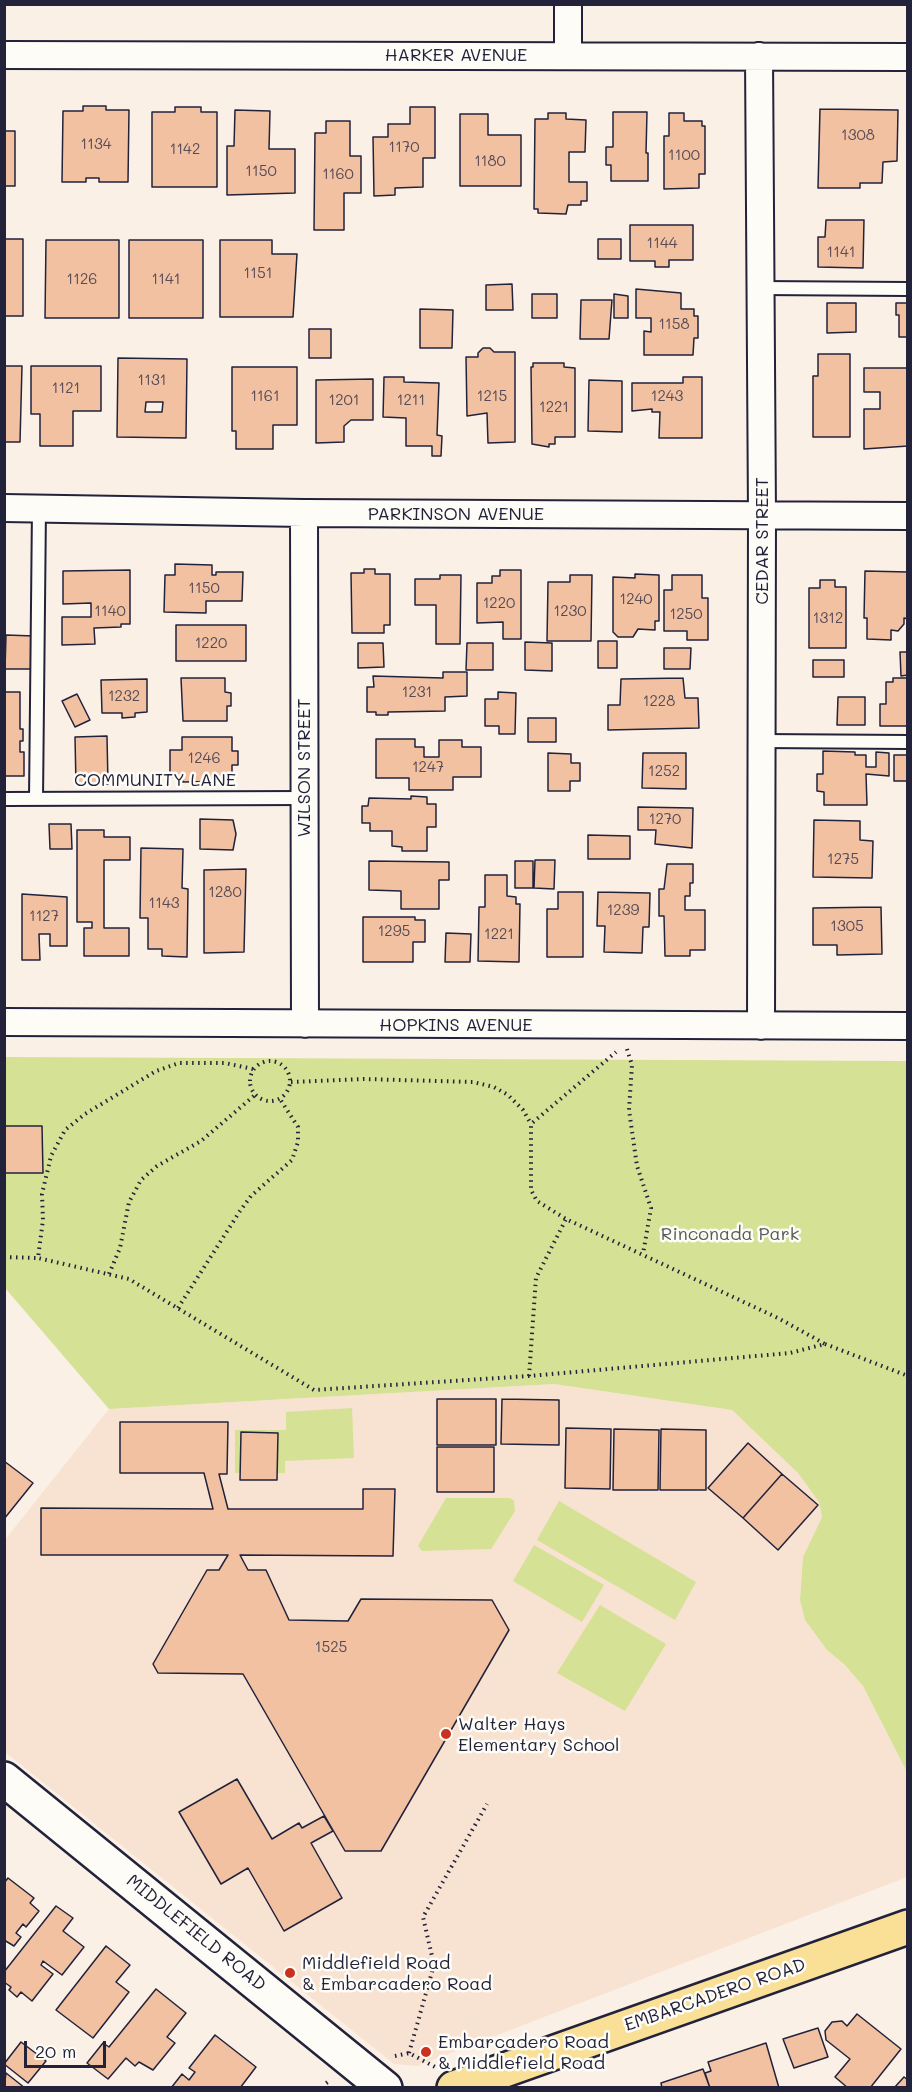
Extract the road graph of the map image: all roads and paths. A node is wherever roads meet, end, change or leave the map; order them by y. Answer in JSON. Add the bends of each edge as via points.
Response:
{"nodes":[{"id":1,"x":568,"y":4,"type":"edge"},
{"id":2,"x":4,"y":55,"type":"edge"},
{"id":3,"x":568,"y":55,"type":"junction"},
{"id":4,"x":759,"y":56,"type":"junction"},
{"id":5,"x":908,"y":57,"type":"edge"},
{"id":6,"x":760,"y":288,"type":"junction"},
{"id":7,"x":908,"y":289,"type":"edge"},
{"id":8,"x":4,"y":508,"type":"edge"},
{"id":9,"x":39,"y":508,"type":"junction"},
{"id":10,"x":304,"y":513,"type":"junction"},
{"id":11,"x":762,"y":514,"type":"junction"},
{"id":12,"x":908,"y":516,"type":"edge"},
{"id":13,"x":761,"y":741,"type":"junction"},
{"id":14,"x":908,"y":742,"type":"edge"},
{"id":15,"x":305,"y":798,"type":"junction"},
{"id":16,"x":4,"y":799,"type":"edge"},
{"id":17,"x":36,"y":799,"type":"junction"},
{"id":18,"x":4,"y":1022,"type":"edge"},
{"id":19,"x":305,"y":1024,"type":"junction"},
{"id":20,"x":761,"y":1026,"type":"junction"},
{"id":21,"x":908,"y":1026,"type":"edge"},
{"id":22,"x":253,"y":1069,"type":"junction"},
{"id":23,"x":291,"y":1082,"type":"junction"},
{"id":24,"x":255,"y":1095,"type":"junction"},
{"id":25,"x":280,"y":1099,"type":"junction"},
{"id":26,"x":531,"y":1124,"type":"junction"},
{"id":27,"x":566,"y":1219,"type":"junction"},
{"id":28,"x":643,"y":1254,"type":"junction"},
{"id":29,"x":4,"y":1257,"type":"edge"},
{"id":30,"x":38,"y":1258,"type":"junction"},
{"id":31,"x":109,"y":1274,"type":"junction"},
{"id":32,"x":178,"y":1308,"type":"junction"},
{"id":33,"x":825,"y":1344,"type":"junction"},
{"id":34,"x":529,"y":1376,"type":"junction"},
{"id":35,"x":908,"y":1376,"type":"edge"},
{"id":36,"x":4,"y":1779,"type":"edge"},
{"id":37,"x":487,"y":1804,"type":"dead end"},
{"id":38,"x":908,"y":1927,"type":"edge"},
{"id":39,"x":409,"y":2054,"type":"dead end"},
{"id":40,"x":386,"y":2088,"type":"edge"},
{"id":41,"x":454,"y":2088,"type":"edge"}],
"edges":[{"from":1,"to":3,"type":"street"},
{"from":2,"to":3,"type":"street","name":"HARKER AVENUE"},
{"from":3,"to":4,"type":"street","name":"HARKER AVENUE"},
{"from":4,"to":5,"type":"street","name":"HARKER AVENUE"},
{"from":4,"to":6,"type":"street","name":"CEDAR STREET"},
{"from":6,"to":7,"type":"lane"},
{"from":6,"to":11,"type":"street","name":"CEDAR STREET"},
{"from":8,"to":9,"type":"street","name":"PARKINSON AVENUE"},
{"from":9,"to":10,"type":"street","name":"PARKINSON AVENUE"},
{"from":9,"to":17,"type":"lane"},
{"from":10,"to":11,"type":"street","name":"PARKINSON AVENUE"},
{"from":10,"to":15,"type":"street","name":"WILSON STREET"},
{"from":11,"to":12,"type":"street","name":"PARKINSON AVENUE"},
{"from":11,"to":13,"type":"street","name":"CEDAR STREET"},
{"from":13,"to":14,"type":"lane"},
{"from":13,"to":20,"type":"street","name":"CEDAR STREET"},
{"from":15,"to":17,"type":"lane","name":"COMMUNITY LANE"},
{"from":15,"to":19,"type":"street","name":"WILSON STREET"},
{"from":16,"to":17,"type":"lane","name":"COMMUNITY LANE"},
{"from":18,"to":19,"type":"street","name":"HOPKINS AVENUE"},
{"from":19,"to":20,"type":"street","name":"HOPKINS AVENUE"},
{"from":20,"to":21,"type":"street","name":"HOPKINS AVENUE"},
{"from":22,"to":23,"type":"path","via":[[262,1062],[275,1061],[287,1069]]},
{"from":22,"to":24,"type":"path","via":[[249,1082]]},
{"from":22,"to":30,"type":"path","via":[[225,1063],[179,1063],[156,1071],[65,1130],[51,1156],[42,1194]]},
{"from":23,"to":25,"type":"path"},
{"from":23,"to":26,"type":"path","via":[[473,1082],[508,1095]]},
{"from":24,"to":25,"type":"path","via":[[267,1101]]},
{"from":24,"to":31,"type":"path","via":[[201,1141],[157,1166],[141,1180],[129,1202],[120,1248]]},
{"from":25,"to":32,"type":"path","via":[[298,1127],[292,1160],[240,1211]]},
{"from":26,"to":27,"type":"path","via":[[531,1190],[537,1201]]},
{"from":26,"to":28,"type":"path","via":[[625,1044],[632,1065],[629,1110],[637,1166],[651,1208]]},
{"from":27,"to":28,"type":"path"},
{"from":27,"to":34,"type":"path","via":[[536,1278]]},
{"from":28,"to":33,"type":"path"},
{"from":29,"to":30,"type":"path"},
{"from":30,"to":31,"type":"path"},
{"from":31,"to":32,"type":"path","via":[[129,1279]]},
{"from":32,"to":34,"type":"path","via":[[314,1390]]},
{"from":33,"to":34,"type":"path","via":[[790,1353]]},
{"from":33,"to":35,"type":"path"},
{"from":36,"to":40,"type":"main road","name":"MIDDLEFIELD ROAD"},
{"from":37,"to":39,"type":"path","via":[[423,1917],[434,1965]]},
{"from":38,"to":41,"type":"main road","name":"EMBARCADERO ROAD"}]}
